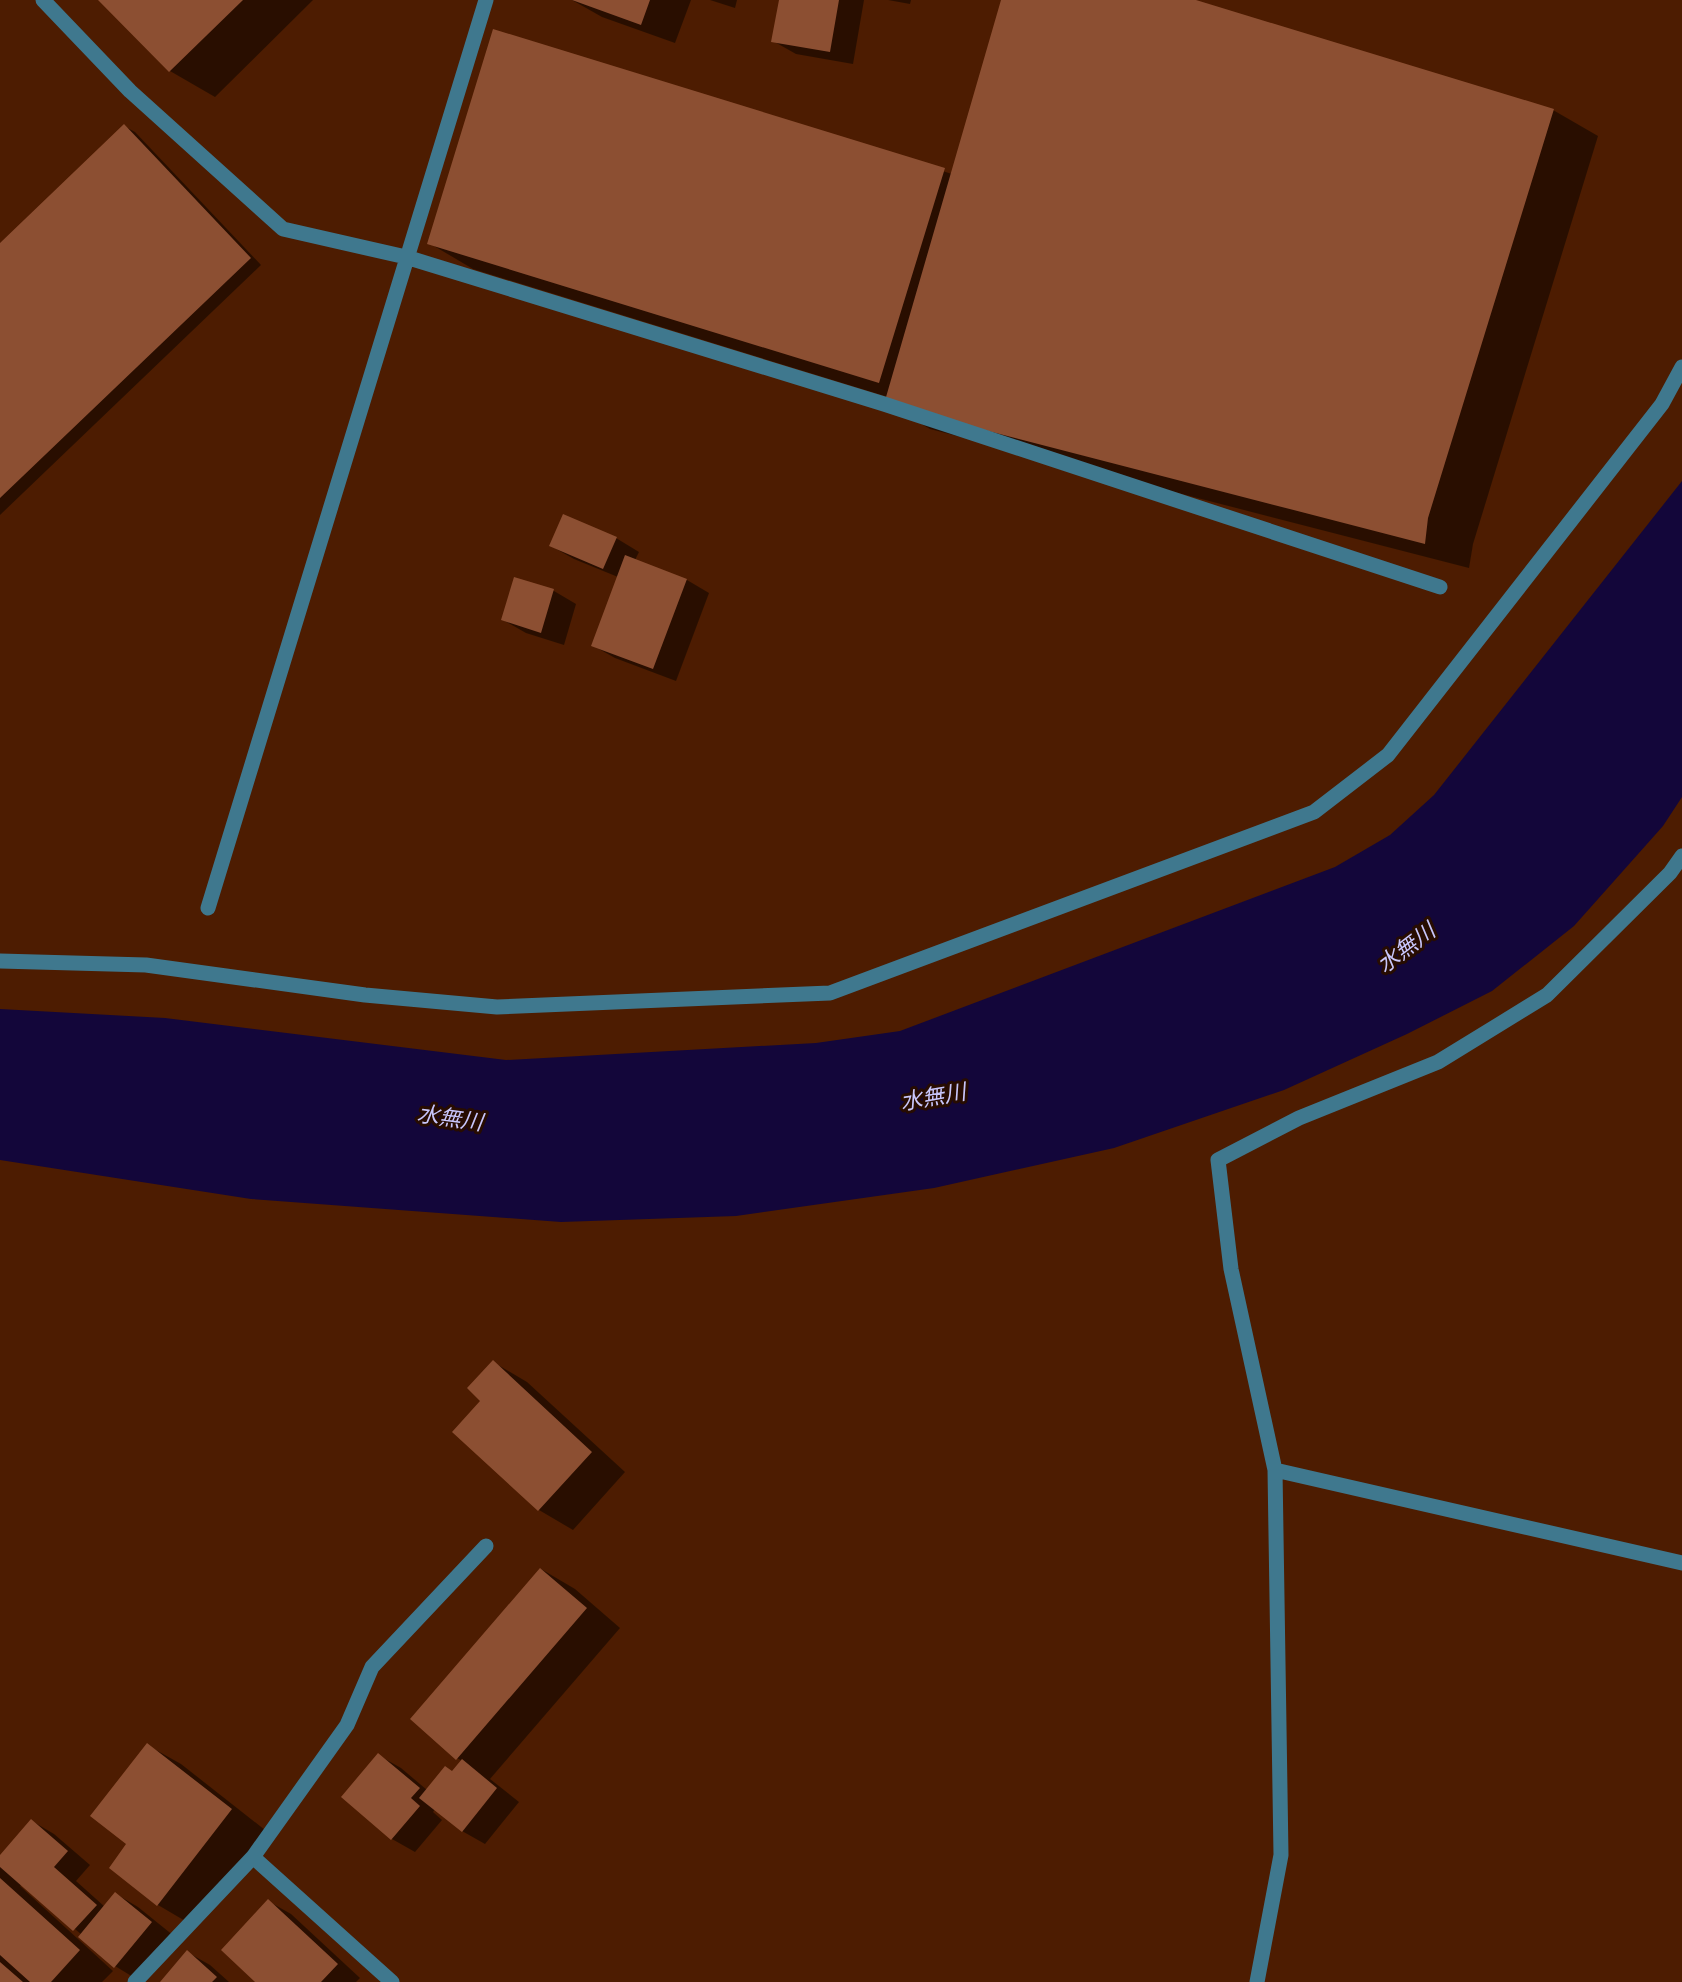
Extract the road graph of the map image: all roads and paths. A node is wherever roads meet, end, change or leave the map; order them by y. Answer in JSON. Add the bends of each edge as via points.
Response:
{"nodes":[{"id":1,"x":44,"y":0,"type":"edge"},
{"id":2,"x":486,"y":0,"type":"edge"},
{"id":3,"x":406,"y":257,"type":"junction"},
{"id":4,"x":1682,"y":367,"type":"edge"},
{"id":5,"x":1440,"y":587,"type":"dead end"},
{"id":6,"x":1682,"y":856,"type":"edge"},
{"id":7,"x":208,"y":908,"type":"dead end"},
{"id":8,"x":0,"y":961,"type":"edge"},
{"id":9,"x":1275,"y":1470,"type":"junction"},
{"id":10,"x":486,"y":1546,"type":"dead end"},
{"id":11,"x":1682,"y":1563,"type":"edge"},
{"id":12,"x":253,"y":1857,"type":"junction"},
{"id":13,"x":135,"y":1982,"type":"edge"},
{"id":14,"x":392,"y":1982,"type":"edge"},
{"id":15,"x":1257,"y":1982,"type":"edge"}],
"edges":[{"from":1,"to":3,"type":"street","via":[[130,91],[283,229]]},
{"from":2,"to":3,"type":"street"},
{"from":3,"to":5,"type":"street","via":[[969,430]]},
{"from":3,"to":7,"type":"street"},
{"from":4,"to":8,"type":"street","via":[[1662,404],[1388,755],[1314,812],[830,993],[497,1007],[365,995],[146,965]]},
{"from":6,"to":9,"type":"street","via":[[1670,873],[1547,995],[1438,1062],[1299,1118],[1218,1160],[1232,1269]]},
{"from":9,"to":11,"type":"street"},
{"from":9,"to":15,"type":"street","via":[[1281,1855]]},
{"from":10,"to":12,"type":"street","via":[[372,1667],[347,1725]]},
{"from":12,"to":13,"type":"street"},
{"from":12,"to":14,"type":"street"}]}
